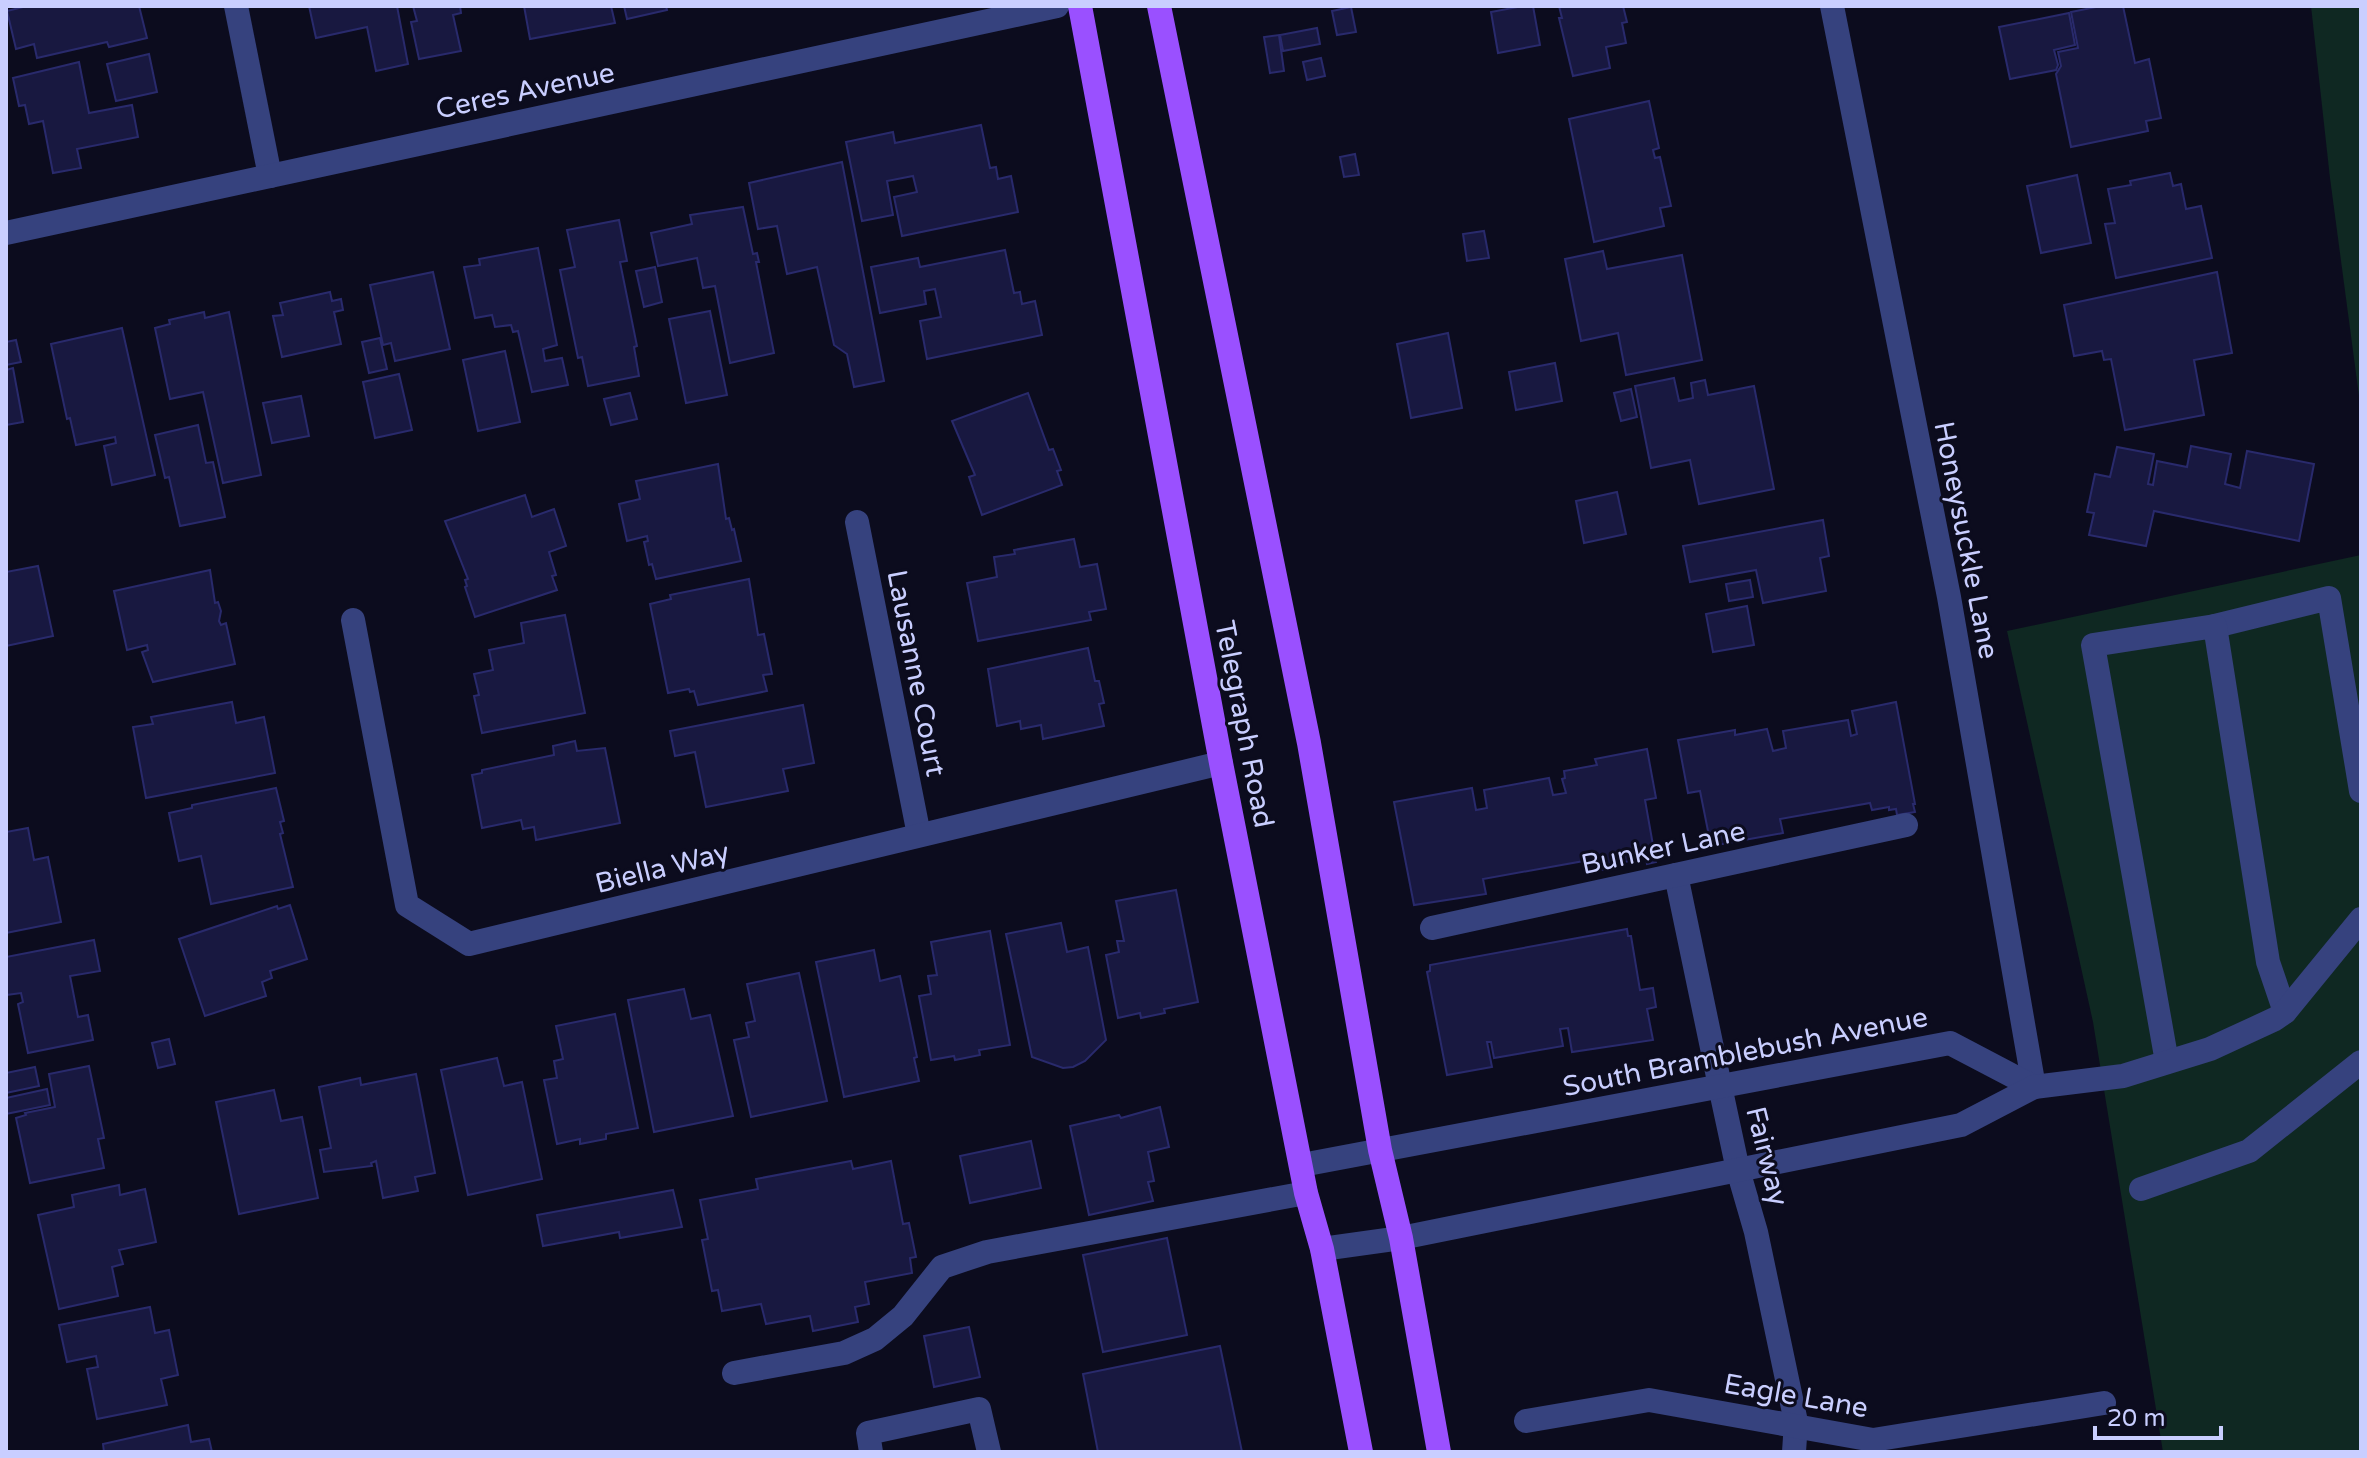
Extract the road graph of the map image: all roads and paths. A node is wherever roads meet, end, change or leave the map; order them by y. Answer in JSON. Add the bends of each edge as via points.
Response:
{"nodes":[{"id":1,"x":236,"y":6,"type":"edge"},
{"id":2,"x":1057,"y":6,"type":"edge"},
{"id":3,"x":1080,"y":6,"type":"edge"},
{"id":4,"x":1159,"y":6,"type":"edge"},
{"id":5,"x":1832,"y":6,"type":"edge"},
{"id":6,"x":270,"y":176,"type":"junction"},
{"id":7,"x":6,"y":233,"type":"edge"},
{"id":8,"x":857,"y":522,"type":"dead end"},
{"id":9,"x":353,"y":620,"type":"dead end"},
{"id":10,"x":2215,"y":626,"type":"junction"},
{"id":11,"x":1221,"y":763,"type":"junction"},
{"id":12,"x":2361,"y":791,"type":"edge"},
{"id":13,"x":1906,"y":825,"type":"dead end"},
{"id":14,"x":919,"y":835,"type":"junction"},
{"id":15,"x":1676,"y":875,"type":"junction"},
{"id":16,"x":2361,"y":919,"type":"edge"},
{"id":17,"x":1432,"y":928,"type":"dead end"},
{"id":18,"x":2285,"y":1012,"type":"junction"},
{"id":19,"x":2167,"y":1062,"type":"junction"},
{"id":20,"x":2361,"y":1062,"type":"edge"},
{"id":21,"x":1720,"y":1086,"type":"junction"},
{"id":22,"x":2034,"y":1087,"type":"junction"},
{"id":23,"x":1380,"y":1150,"type":"junction"},
{"id":24,"x":1302,"y":1165,"type":"junction"},
{"id":25,"x":1738,"y":1170,"type":"junction"},
{"id":26,"x":2141,"y":1189,"type":"dead end"},
{"id":27,"x":1306,"y":1193,"type":"junction"},
{"id":28,"x":1401,"y":1238,"type":"junction"},
{"id":29,"x":1322,"y":1249,"type":"junction"},
{"id":30,"x":734,"y":1373,"type":"dead end"},
{"id":31,"x":2104,"y":1403,"type":"dead end"},
{"id":32,"x":1526,"y":1421,"type":"dead end"},
{"id":33,"x":1796,"y":1427,"type":"junction"},
{"id":34,"x":871,"y":1452,"type":"edge"},
{"id":35,"x":989,"y":1452,"type":"edge"},
{"id":36,"x":1361,"y":1452,"type":"edge"},
{"id":37,"x":1439,"y":1452,"type":"edge"},
{"id":38,"x":1794,"y":1452,"type":"edge"}],
"edges":[{"from":1,"to":6,"type":"street"},
{"from":2,"to":6,"type":"street","name":"Ceres Avenue"},
{"from":3,"to":11,"type":"main road","name":"Telegraph Road"},
{"from":4,"to":23,"type":"main road","name":"Telegraph Road","via":[[1309,743]]},
{"from":5,"to":22,"type":"street","name":"Honeysuckle Lane","via":[[1949,597]]},
{"from":6,"to":7,"type":"street","name":"Ceres Avenue"},
{"from":8,"to":14,"type":"street","name":"Lausanne Court"},
{"from":9,"to":14,"type":"street","name":"Biella Way","via":[[407,905],[469,944]]},
{"from":10,"to":12,"type":"street","via":[[2329,598]]},
{"from":10,"to":18,"type":"street","via":[[2268,962]]},
{"from":10,"to":19,"type":"street","via":[[2093,645]]},
{"from":11,"to":14,"type":"street","name":"Biella Way"},
{"from":11,"to":24,"type":"main road","name":"Telegraph Road"},
{"from":13,"to":15,"type":"street","name":"Bunker Lane"},
{"from":15,"to":17,"type":"street","name":"Bunker Lane"},
{"from":15,"to":21,"type":"street","name":"Fairway"},
{"from":16,"to":18,"type":"street"},
{"from":18,"to":19,"type":"street","via":[[2210,1049]]},
{"from":19,"to":22,"type":"street","via":[[2123,1076]]},
{"from":20,"to":26,"type":"street","via":[[2249,1151]]},
{"from":21,"to":22,"type":"street","name":"South Bramblebush Avenue","via":[[1950,1043]]},
{"from":21,"to":23,"type":"street","name":"South Bramblebush Avenue"},
{"from":21,"to":25,"type":"street","name":"Fairway"},
{"from":22,"to":25,"type":"street","via":[[1961,1125]]},
{"from":23,"to":24,"type":"street","name":"South Bramblebush Avenue"},
{"from":23,"to":28,"type":"main road","name":"Telegraph Road"},
{"from":24,"to":27,"type":"main road","name":"Telegraph Road"},
{"from":25,"to":28,"type":"street"},
{"from":25,"to":33,"type":"street","name":"Fairway"},
{"from":27,"to":29,"type":"main road","name":"Telegraph Road"},
{"from":27,"to":30,"type":"street","via":[[987,1252],[942,1267],[903,1316],[875,1339],[844,1353]]},
{"from":28,"to":29,"type":"street"},
{"from":28,"to":37,"type":"main road","name":"Telegraph Road"},
{"from":29,"to":36,"type":"main road","name":"Telegraph Road"},
{"from":31,"to":33,"type":"street","name":"Eagle Lane","via":[[1873,1440]]},
{"from":32,"to":33,"type":"street","name":"Eagle Lane","via":[[1649,1400]]},
{"from":33,"to":38,"type":"street","name":"Fairway"},
{"from":34,"to":35,"type":"street","via":[[868,1433],[979,1409]]}]}
